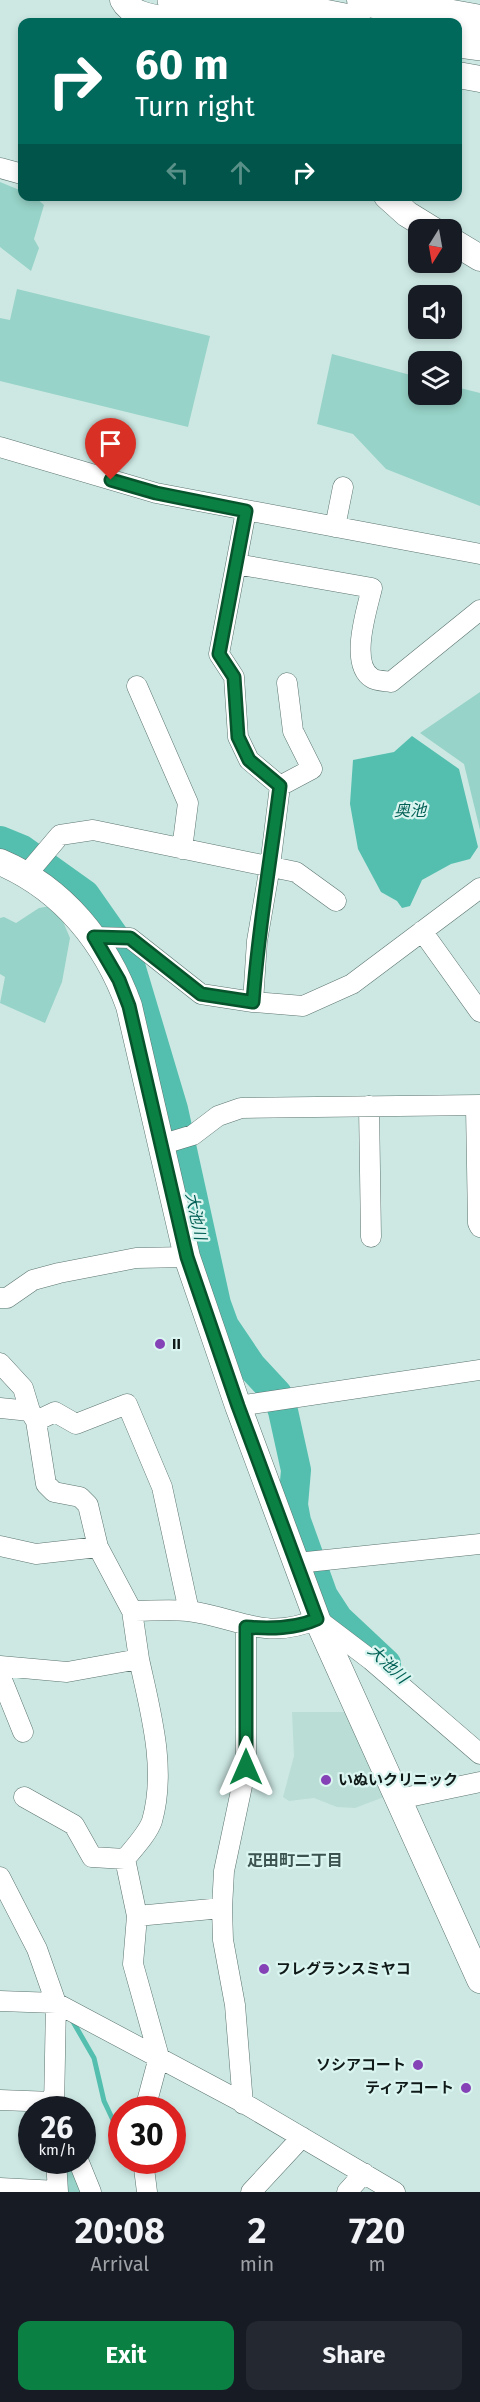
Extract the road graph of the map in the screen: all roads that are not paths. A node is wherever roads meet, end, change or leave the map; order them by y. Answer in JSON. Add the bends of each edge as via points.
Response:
{"nodes":[{"id":1,"x":123,"y":0,"type":"edge"},
{"id":2,"x":174,"y":0,"type":"edge"},
{"id":3,"x":244,"y":0,"type":"edge"},
{"id":4,"x":363,"y":0,"type":"edge"},
{"id":5,"x":158,"y":18,"type":"edge"},
{"id":6,"x":260,"y":18,"type":"edge"},
{"id":7,"x":334,"y":18,"type":"edge"},
{"id":8,"x":480,"y":21,"type":"edge"},
{"id":9,"x":462,"y":41,"type":"edge"},
{"id":10,"x":480,"y":44,"type":"edge"},
{"id":11,"x":462,"y":56,"type":"edge"},
{"id":12,"x":480,"y":58,"type":"edge"},
{"id":13,"x":462,"y":76,"type":"edge"},
{"id":14,"x":480,"y":80,"type":"edge"},
{"id":15,"x":0,"y":168,"type":"edge"},
{"id":16,"x":18,"y":173,"type":"edge"},
{"id":17,"x":393,"y":201,"type":"edge"},
{"id":18,"x":415,"y":219,"type":"edge"},
{"id":19,"x":462,"y":247,"type":"edge"},
{"id":20,"x":480,"y":258,"type":"edge"},
{"id":21,"x":0,"y":447,"type":"edge"},
{"id":22,"x":343,"y":487,"type":"dead end"},
{"id":23,"x":246,"y":511,"type":"junction"},
{"id":24,"x":335,"y":527,"type":"junction"},
{"id":25,"x":480,"y":554,"type":"edge"},
{"id":26,"x":236,"y":564,"type":"junction"},
{"id":27,"x":480,"y":610,"type":"edge"},
{"id":28,"x":287,"y":683,"type":"dead end"},
{"id":29,"x":136,"y":686,"type":"dead end"},
{"id":30,"x":280,"y":786,"type":"junction"},
{"id":31,"x":182,"y":849,"type":"junction"},
{"id":32,"x":0,"y":862,"type":"edge"},
{"id":33,"x":270,"y":866,"type":"junction"},
{"id":34,"x":27,"y":873,"type":"junction"},
{"id":35,"x":480,"y":888,"type":"edge"},
{"id":36,"x":336,"y":901,"type":"dead end"},
{"id":37,"x":423,"y":931,"type":"junction"},
{"id":38,"x":99,"y":937,"type":"junction"},
{"id":39,"x":253,"y":1002,"type":"junction"},
{"id":40,"x":480,"y":1012,"type":"edge"},
{"id":41,"x":369,"y":1106,"type":"junction"},
{"id":42,"x":478,"y":1106,"type":"edge"},
{"id":43,"x":166,"y":1143,"type":"junction"},
{"id":44,"x":480,"y":1227,"type":"edge"},
{"id":45,"x":371,"y":1237,"type":"dead end"},
{"id":46,"x":187,"y":1257,"type":"junction"},
{"id":47,"x":0,"y":1298,"type":"edge"},
{"id":48,"x":0,"y":1364,"type":"edge"},
{"id":49,"x":480,"y":1370,"type":"edge"},
{"id":50,"x":238,"y":1406,"type":"junction"},
{"id":51,"x":0,"y":1408,"type":"edge"},
{"id":52,"x":33,"y":1416,"type":"junction"},
{"id":53,"x":480,"y":1544,"type":"edge"},
{"id":54,"x":0,"y":1545,"type":"edge"},
{"id":55,"x":98,"y":1547,"type":"junction"},
{"id":56,"x":304,"y":1562,"type":"junction"},
{"id":57,"x":132,"y":1611,"type":"junction"},
{"id":58,"x":189,"y":1611,"type":"junction"},
{"id":59,"x":317,"y":1619,"type":"junction"},
{"id":60,"x":246,"y":1627,"type":"junction"},
{"id":61,"x":139,"y":1659,"type":"junction"},
{"id":62,"x":0,"y":1666,"type":"edge"},
{"id":63,"x":0,"y":1676,"type":"edge"},
{"id":64,"x":22,"y":1732,"type":"dead end"},
{"id":65,"x":480,"y":1754,"type":"edge"},
{"id":66,"x":480,"y":1782,"type":"edge"},
{"id":67,"x":24,"y":1797,"type":"dead end"},
{"id":68,"x":399,"y":1799,"type":"junction"},
{"id":69,"x":125,"y":1859,"type":"junction"},
{"id":70,"x":0,"y":1876,"type":"edge"},
{"id":71,"x":7,"y":1905,"type":"edge"},
{"id":72,"x":222,"y":1908,"type":"junction"},
{"id":73,"x":137,"y":1916,"type":"junction"},
{"id":74,"x":480,"y":1980,"type":"edge"},
{"id":75,"x":0,"y":2001,"type":"edge"},
{"id":76,"x":56,"y":2002,"type":"junction"},
{"id":77,"x":159,"y":2057,"type":"junction"},
{"id":78,"x":54,"y":2096,"type":"edge"},
{"id":79,"x":148,"y":2096,"type":"edge"},
{"id":80,"x":0,"y":2100,"type":"edge"},
{"id":81,"x":18,"y":2102,"type":"edge"},
{"id":82,"x":243,"y":2104,"type":"junction"},
{"id":83,"x":302,"y":2138,"type":"junction"},
{"id":84,"x":364,"y":2173,"type":"junction"},
{"id":85,"x":57,"y":2174,"type":"edge"},
{"id":86,"x":84,"y":2174,"type":"edge"},
{"id":87,"x":145,"y":2174,"type":"edge"},
{"id":88,"x":0,"y":2188,"type":"edge"},
{"id":89,"x":58,"y":2192,"type":"edge"},
{"id":90,"x":91,"y":2192,"type":"edge"},
{"id":91,"x":147,"y":2192,"type":"edge"},
{"id":92,"x":251,"y":2192,"type":"edge"},
{"id":93,"x":347,"y":2192,"type":"edge"},
{"id":94,"x":395,"y":2192,"type":"edge"}],
"edges":[{"from":1,"to":5,"type":"street","via":[[128,9]]},
{"from":2,"to":6,"type":"highway"},
{"from":3,"to":7,"type":"highway"},
{"from":4,"to":8,"type":"main road"},
{"from":9,"to":10,"type":"highway"},
{"from":11,"to":12,"type":"highway"},
{"from":13,"to":14,"type":"street"},
{"from":15,"to":16,"type":"street"},
{"from":17,"to":18,"type":"street"},
{"from":19,"to":20,"type":"street"},
{"from":21,"to":23,"type":"street","via":[[156,493]]},
{"from":22,"to":24,"type":"street"},
{"from":23,"to":24,"type":"street"},
{"from":23,"to":26,"type":"street"},
{"from":24,"to":25,"type":"street"},
{"from":26,"to":27,"type":"street","via":[[372,588],[360,647],[362,666],[372,679],[391,682]]},
{"from":26,"to":30,"type":"street","via":[[219,654],[234,677],[238,737],[249,760]]},
{"from":28,"to":30,"type":"street","via":[[293,731],[312,770]]},
{"from":29,"to":31,"type":"street","via":[[188,803]]},
{"from":30,"to":33,"type":"street"},
{"from":31,"to":33,"type":"street"},
{"from":31,"to":34,"type":"street","via":[[93,830],[60,835]]},
{"from":32,"to":34,"type":"street"},
{"from":33,"to":36,"type":"street","via":[[297,872]]},
{"from":33,"to":39,"type":"street","via":[[257,941]]},
{"from":34,"to":38,"type":"street"},
{"from":35,"to":37,"type":"street"},
{"from":37,"to":39,"type":"street","via":[[352,984],[303,1006]]},
{"from":37,"to":40,"type":"street"},
{"from":38,"to":39,"type":"street","via":[[130,938],[201,994]]},
{"from":38,"to":43,"type":"street","via":[[129,1006]]},
{"from":41,"to":42,"type":"street"},
{"from":41,"to":43,"type":"street","via":[[241,1108],[218,1116],[193,1135]]},
{"from":41,"to":45,"type":"street"},
{"from":42,"to":44,"type":"street"},
{"from":43,"to":46,"type":"street"},
{"from":46,"to":47,"type":"street","via":[[136,1258],[69,1270],[33,1280],[7,1298]]},
{"from":46,"to":50,"type":"street"},
{"from":48,"to":52,"type":"street","via":[[23,1388]]},
{"from":49,"to":50,"type":"street"},
{"from":50,"to":56,"type":"street"},
{"from":51,"to":52,"type":"street"},
{"from":52,"to":55,"type":"street","via":[[46,1484],[54,1492],[85,1500]]},
{"from":52,"to":58,"type":"street","via":[[55,1412],[76,1424],[127,1404],[162,1487]]},
{"from":53,"to":56,"type":"street"},
{"from":54,"to":55,"type":"street","via":[[36,1554]]},
{"from":55,"to":57,"type":"street"},
{"from":56,"to":59,"type":"street"},
{"from":57,"to":58,"type":"street"},
{"from":57,"to":61,"type":"street"},
{"from":58,"to":60,"type":"street"},
{"from":59,"to":60,"type":"street","via":[[303,1626]]},
{"from":59,"to":65,"type":"street"},
{"from":59,"to":68,"type":"street"},
{"from":60,"to":72,"type":"street","via":[[246,1767],[224,1871]]},
{"from":61,"to":62,"type":"street","via":[[67,1672]]},
{"from":61,"to":69,"type":"street","via":[[156,1742],[156,1798],[152,1823]]},
{"from":63,"to":64,"type":"street"},
{"from":66,"to":68,"type":"street"},
{"from":67,"to":69,"type":"street","via":[[74,1825],[92,1857]]},
{"from":68,"to":74,"type":"street"},
{"from":69,"to":73,"type":"street"},
{"from":70,"to":71,"type":"street"},
{"from":71,"to":76,"type":"street","via":[[37,1949]]},
{"from":72,"to":73,"type":"street"},
{"from":72,"to":82,"type":"street","via":[[223,1940],[236,2005]]},
{"from":73,"to":77,"type":"street","via":[[133,1964]]},
{"from":75,"to":76,"type":"street"},
{"from":76,"to":77,"type":"street"},
{"from":76,"to":78,"type":"street"},
{"from":77,"to":79,"type":"street"},
{"from":77,"to":82,"type":"street"},
{"from":80,"to":81,"type":"street"},
{"from":82,"to":83,"type":"street"},
{"from":83,"to":84,"type":"street"},
{"from":83,"to":92,"type":"street"},
{"from":84,"to":93,"type":"street"},
{"from":84,"to":94,"type":"street"},
{"from":85,"to":89,"type":"street"},
{"from":86,"to":90,"type":"street"},
{"from":87,"to":91,"type":"street"},
{"from":88,"to":89,"type":"street"}]}
